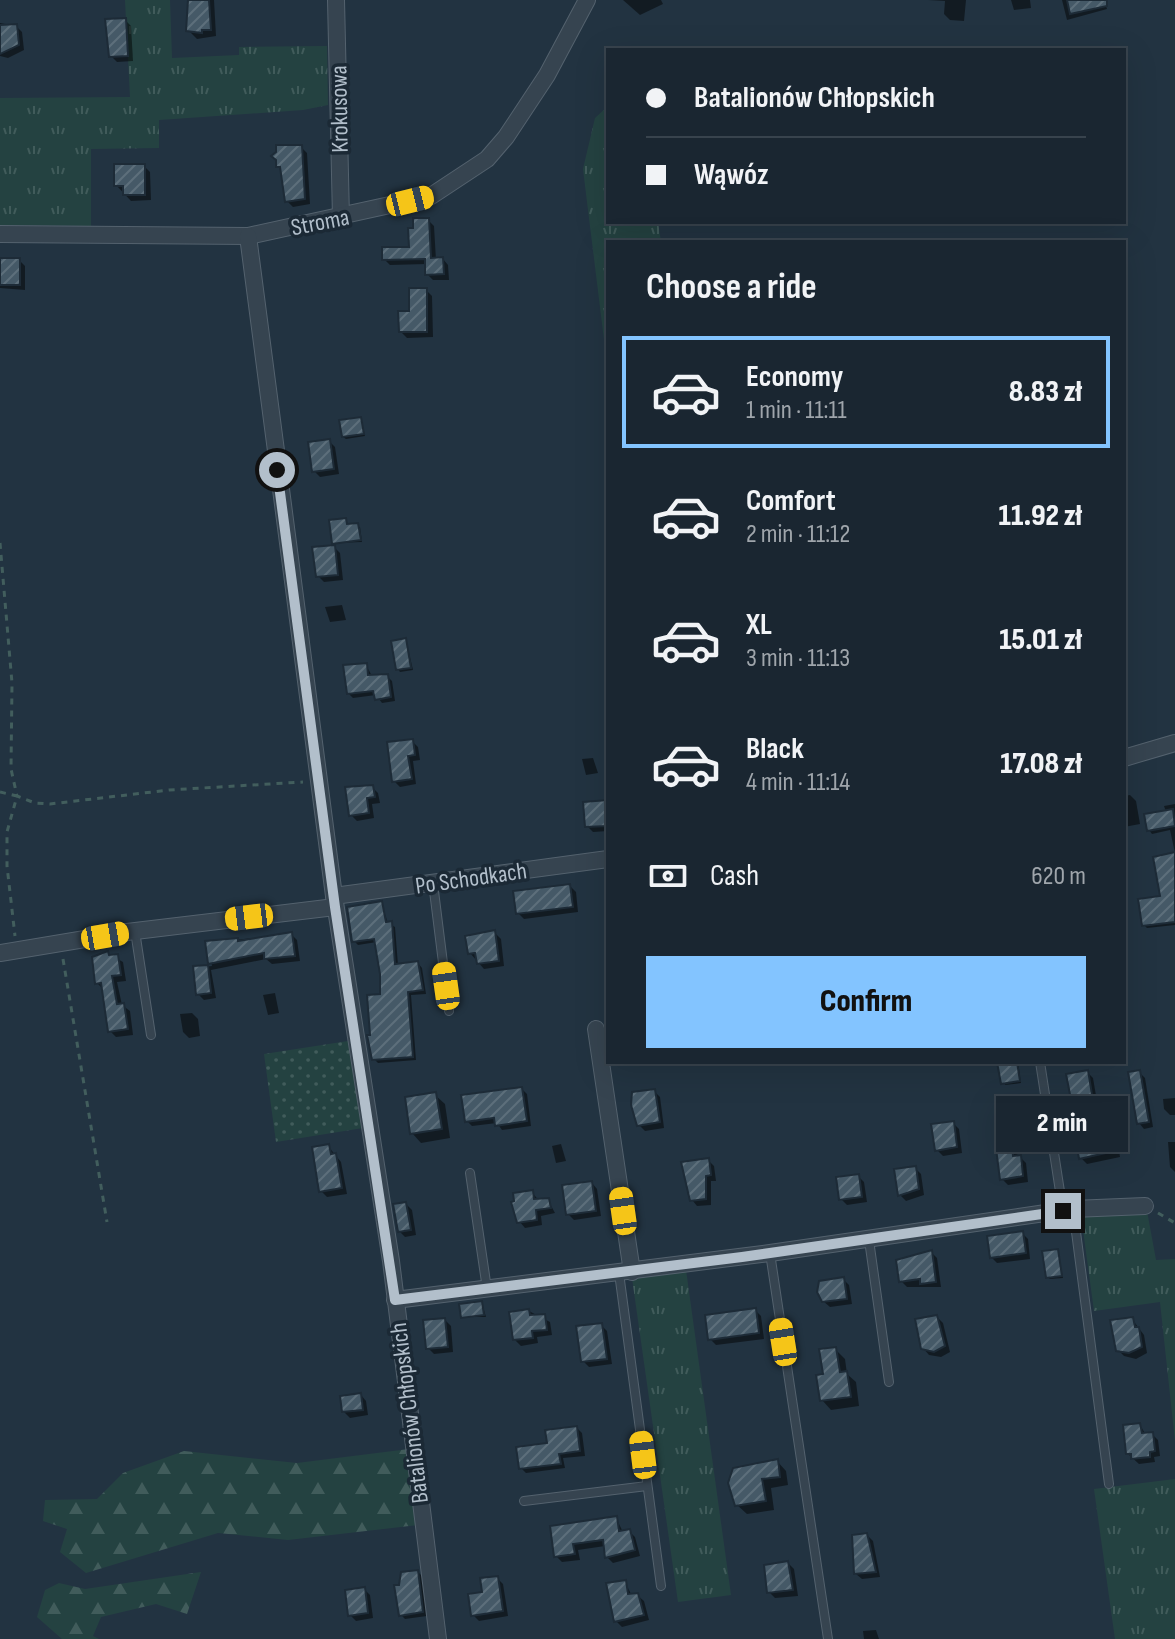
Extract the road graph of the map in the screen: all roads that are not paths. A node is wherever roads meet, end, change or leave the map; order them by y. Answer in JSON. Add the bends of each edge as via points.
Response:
{"nodes":[{"id":1,"x":336,"y":0,"type":"edge"},
{"id":2,"x":587,"y":0,"type":"edge"},
{"id":3,"x":341,"y":218,"type":"junction"},
{"id":4,"x":0,"y":234,"type":"edge"},
{"id":5,"x":248,"y":236,"type":"junction"},
{"id":6,"x":1175,"y":743,"type":"edge"},
{"id":7,"x":1126,"y":757,"type":"edge"},
{"id":8,"x":606,"y":859,"type":"edge"},
{"id":9,"x":433,"y":883,"type":"junction"},
{"id":10,"x":334,"y":902,"type":"junction"},
{"id":11,"x":134,"y":931,"type":"junction"},
{"id":12,"x":8,"y":952,"type":"edge"},
{"id":13,"x":449,"y":1011,"type":"dead end"},
{"id":14,"x":596,"y":1029,"type":"dead end"},
{"id":15,"x":151,"y":1035,"type":"dead end"},
{"id":16,"x":1040,"y":1064,"type":"edge"},
{"id":17,"x":470,"y":1173,"type":"dead end"},
{"id":18,"x":1145,"y":1206,"type":"dead end"},
{"id":19,"x":1068,"y":1210,"type":"junction"},
{"id":20,"x":869,"y":1240,"type":"junction"},
{"id":21,"x":770,"y":1253,"type":"junction"},
{"id":22,"x":625,"y":1273,"type":"junction"},
{"id":23,"x":487,"y":1289,"type":"junction"},
{"id":24,"x":395,"y":1300,"type":"junction"},
{"id":25,"x":889,"y":1382,"type":"dead end"},
{"id":26,"x":1109,"y":1484,"type":"dead end"},
{"id":27,"x":647,"y":1486,"type":"junction"},
{"id":28,"x":524,"y":1501,"type":"dead end"},
{"id":29,"x":661,"y":1586,"type":"dead end"},
{"id":30,"x":438,"y":1639,"type":"edge"},
{"id":31,"x":828,"y":1639,"type":"edge"}],
"edges":[{"from":1,"to":3,"type":"street","name":"Krokusowa"},
{"from":2,"to":3,"type":"street","name":"Stroma","via":[[547,75],[487,159],[431,196]]},
{"from":3,"to":5,"type":"street","name":"Stroma"},
{"from":4,"to":5,"type":"street","name":"Stroma"},
{"from":5,"to":10,"type":"street","name":"Batalionów Chłopskich"},
{"from":6,"to":7,"type":"street"},
{"from":8,"to":9,"type":"street","name":"Po Schodkach"},
{"from":9,"to":10,"type":"street","name":"Po Schodkach"},
{"from":9,"to":13,"type":"lane"},
{"from":10,"to":11,"type":"street","name":"Po Schodkach"},
{"from":10,"to":24,"type":"street","name":"Batalionów Chłopskich"},
{"from":11,"to":12,"type":"street","name":"Po Schodkach"},
{"from":11,"to":15,"type":"lane"},
{"from":14,"to":22,"type":"street"},
{"from":16,"to":19,"type":"lane"},
{"from":17,"to":23,"type":"lane"},
{"from":18,"to":19,"type":"street"},
{"from":19,"to":20,"type":"street"},
{"from":19,"to":26,"type":"lane"},
{"from":20,"to":21,"type":"street"},
{"from":20,"to":25,"type":"lane"},
{"from":21,"to":22,"type":"street"},
{"from":21,"to":31,"type":"lane"},
{"from":22,"to":23,"type":"street"},
{"from":22,"to":27,"type":"lane"},
{"from":23,"to":24,"type":"street"},
{"from":24,"to":30,"type":"street","name":"Batalionów Chłopskich"},
{"from":27,"to":28,"type":"lane"},
{"from":27,"to":29,"type":"lane"}]}
